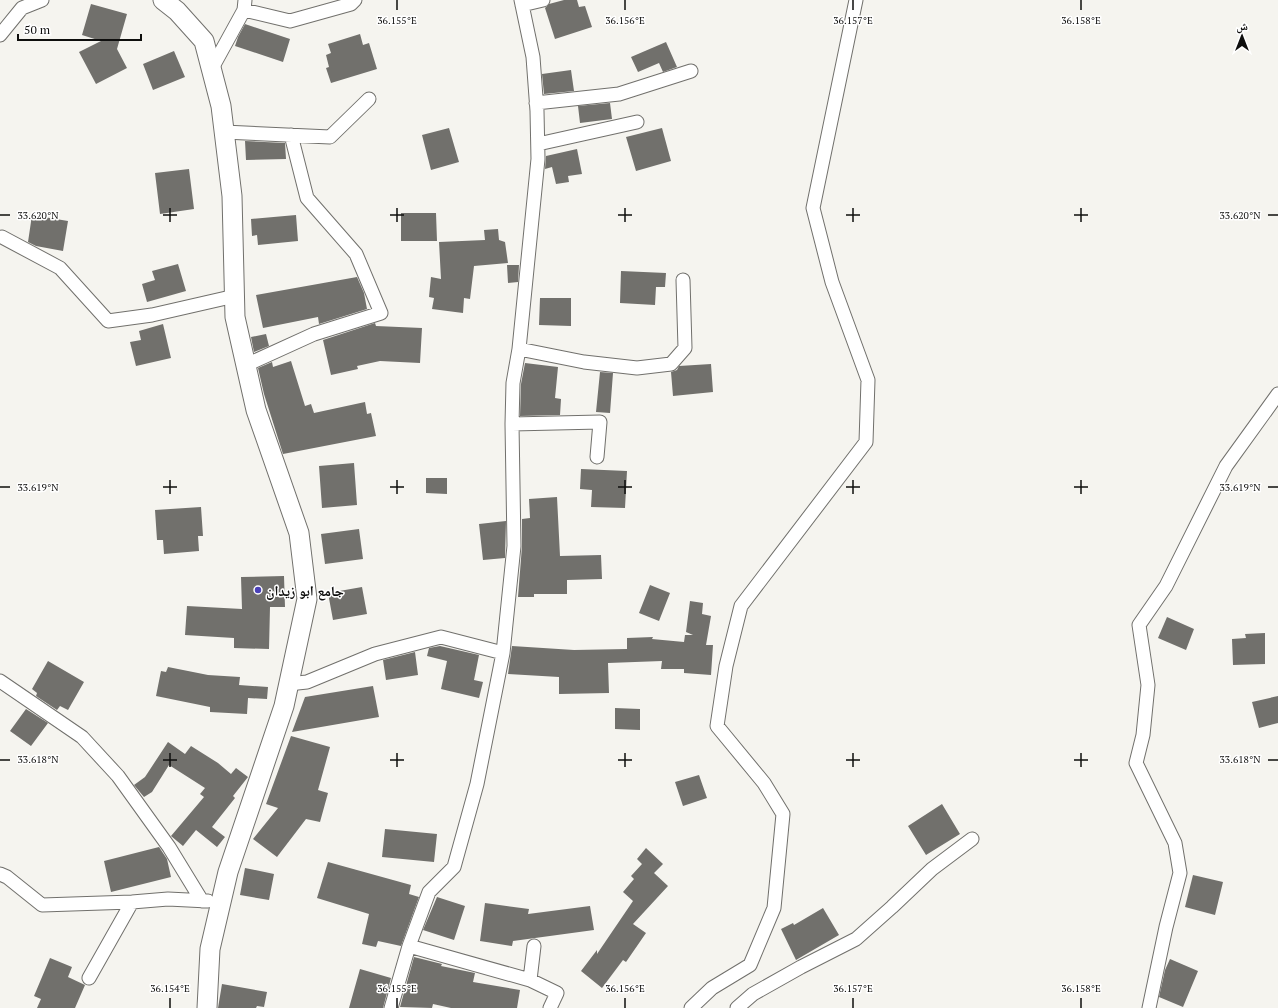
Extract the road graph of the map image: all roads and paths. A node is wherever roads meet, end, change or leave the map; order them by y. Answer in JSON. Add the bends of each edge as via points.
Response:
{"nodes":[{"id":1,"x":42,"y":0,"type":"edge"},
{"id":2,"x":163,"y":0,"type":"edge"},
{"id":3,"x":355,"y":0,"type":"edge"},
{"id":4,"x":543,"y":0,"type":"edge"},
{"id":5,"x":856,"y":0,"type":"edge"},
{"id":6,"x":522,"y":2,"type":"edge"},
{"id":7,"x":244,"y":5,"type":"edge"},
{"id":8,"x":0,"y":35,"type":"edge"},
{"id":9,"x":212,"y":70,"type":"junction"},
{"id":10,"x":691,"y":71,"type":"dead end"},
{"id":11,"x":369,"y":99,"type":"dead end"},
{"id":12,"x":536,"y":103,"type":"junction"},
{"id":13,"x":637,"y":122,"type":"dead end"},
{"id":14,"x":224,"y":132,"type":"junction"},
{"id":15,"x":291,"y":135,"type":"junction"},
{"id":16,"x":538,"y":144,"type":"junction"},
{"id":17,"x":2,"y":238,"type":"dead end"},
{"id":18,"x":683,"y":280,"type":"dead end"},
{"id":19,"x":235,"y":296,"type":"junction"},
{"id":20,"x":519,"y":349,"type":"junction"},
{"id":21,"x":246,"y":365,"type":"junction"},
{"id":22,"x":1278,"y":394,"type":"edge"},
{"id":23,"x":512,"y":424,"type":"junction"},
{"id":24,"x":597,"y":457,"type":"dead end"},
{"id":25,"x":503,"y":653,"type":"junction"},
{"id":26,"x":0,"y":681,"type":"edge"},
{"id":27,"x":288,"y":684,"type":"junction"},
{"id":28,"x":972,"y":838,"type":"dead end"},
{"id":29,"x":0,"y":874,"type":"edge"},
{"id":30,"x":202,"y":901,"type":"junction"},
{"id":31,"x":222,"y":901,"type":"junction"},
{"id":32,"x":132,"y":902,"type":"junction"},
{"id":33,"x":409,"y":946,"type":"junction"},
{"id":34,"x":534,"y":946,"type":"dead end"},
{"id":35,"x":89,"y":978,"type":"dead end"},
{"id":36,"x":530,"y":980,"type":"junction"},
{"id":37,"x":692,"y":1007,"type":"edge"},
{"id":38,"x":207,"y":1008,"type":"edge"},
{"id":39,"x":391,"y":1008,"type":"edge"},
{"id":40,"x":550,"y":1008,"type":"edge"},
{"id":41,"x":737,"y":1008,"type":"edge"},
{"id":42,"x":1149,"y":1008,"type":"edge"}],
"edges":[{"from":1,"to":8,"type":"street","via":[[22,8]]},
{"from":2,"to":9,"type":"street","via":[[177,11],[204,41]]},
{"from":3,"to":7,"type":"street","via":[[351,4],[290,20]]},
{"from":4,"to":6,"type":"street"},
{"from":5,"to":37,"type":"street","via":[[813,208],[832,282],[868,380],[866,442],[741,606],[726,666],[717,726],[764,783],[783,814],[774,908],[750,965],[712,988]]},
{"from":6,"to":12,"type":"street","via":[[533,57]]},
{"from":7,"to":9,"type":"street"},
{"from":9,"to":14,"type":"street"},
{"from":10,"to":12,"type":"street","via":[[619,94]]},
{"from":11,"to":15,"type":"street","via":[[330,137]]},
{"from":12,"to":16,"type":"street"},
{"from":13,"to":16,"type":"street"},
{"from":14,"to":15,"type":"street"},
{"from":14,"to":19,"type":"street","via":[[232,196]]},
{"from":15,"to":21,"type":"street","via":[[307,198],[356,254],[381,313],[314,334]]},
{"from":16,"to":20,"type":"street"},
{"from":17,"to":19,"type":"street","via":[[60,268],[108,321],[152,315]]},
{"from":18,"to":20,"type":"street","via":[[685,348],[671,364],[637,368],[584,362]]},
{"from":19,"to":21,"type":"street","via":[[235,317]]},
{"from":20,"to":23,"type":"street","via":[[513,383]]},
{"from":21,"to":27,"type":"street","via":[[256,410],[299,533],[307,599]]},
{"from":22,"to":42,"type":"street","via":[[1226,466],[1166,586],[1139,625],[1148,685],[1143,735],[1136,763],[1175,843],[1180,873]]},
{"from":23,"to":24,"type":"street","via":[[600,422]]},
{"from":23,"to":25,"type":"street","via":[[514,546]]},
{"from":25,"to":27,"type":"street","via":[[441,637],[375,654],[307,682]]},
{"from":25,"to":33,"type":"street","via":[[478,784],[454,867],[429,892]]},
{"from":26,"to":30,"type":"street","via":[[82,737],[118,776],[169,847]]},
{"from":27,"to":31,"type":"street","via":[[284,706],[228,872]]},
{"from":28,"to":41,"type":"street","via":[[932,869],[856,939],[753,994]]},
{"from":29,"to":32,"type":"street","via":[[42,905]]},
{"from":30,"to":31,"type":"street"},
{"from":30,"to":32,"type":"street","via":[[168,899]]},
{"from":31,"to":38,"type":"street","via":[[210,949]]},
{"from":32,"to":35,"type":"street"},
{"from":33,"to":36,"type":"street"},
{"from":33,"to":39,"type":"street"},
{"from":34,"to":36,"type":"street"},
{"from":36,"to":40,"type":"street","via":[[557,993]]}]}
